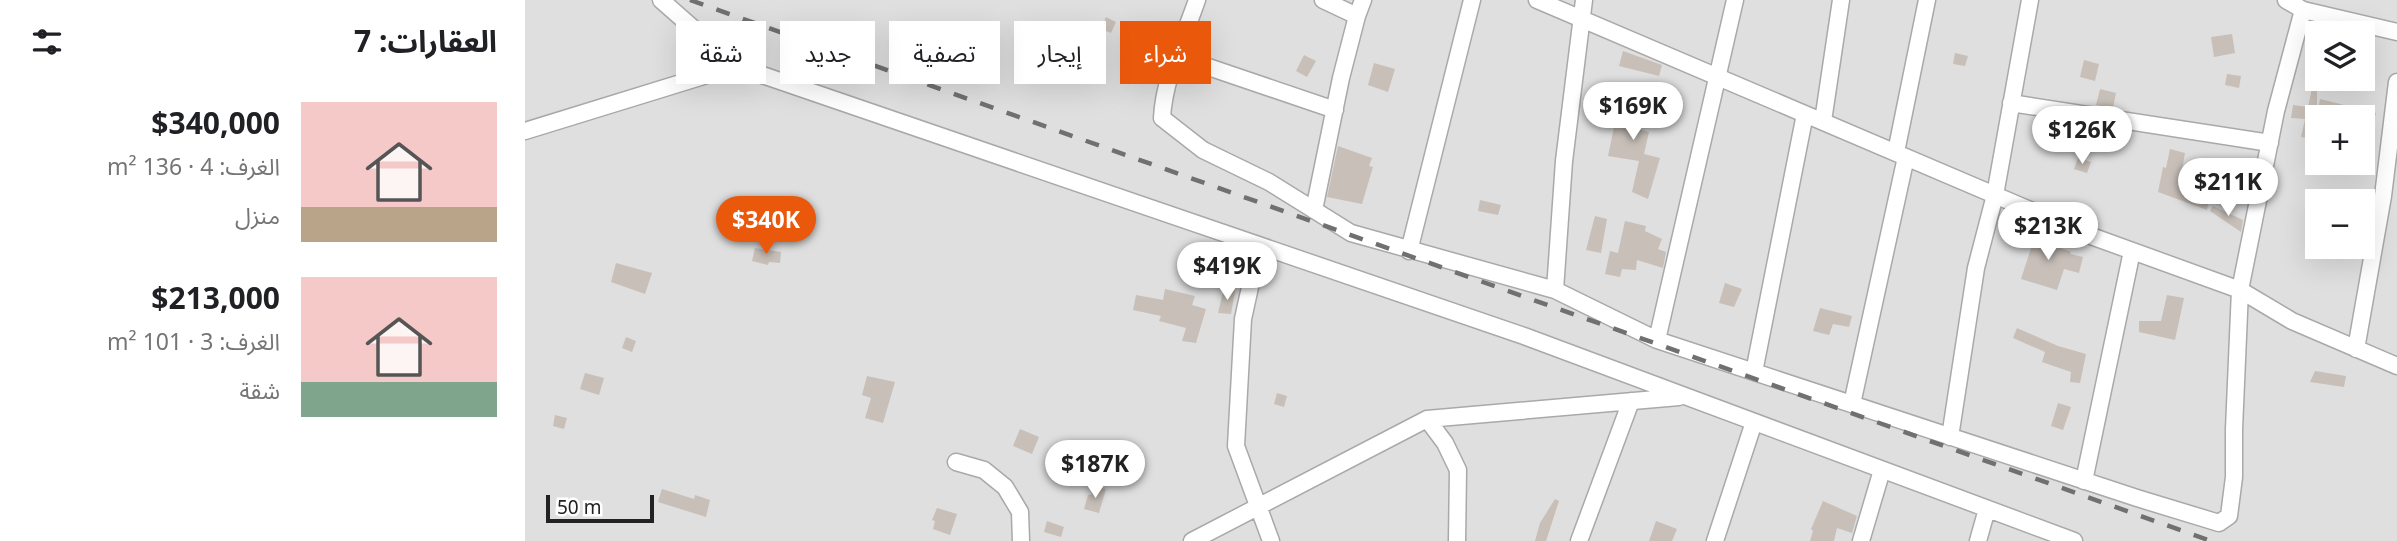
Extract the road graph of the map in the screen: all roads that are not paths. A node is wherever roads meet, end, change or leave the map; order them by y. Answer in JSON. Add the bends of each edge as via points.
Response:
{"nodes":[{"id":1,"x":661,"y":0,"type":"edge"},
{"id":2,"x":1197,"y":0,"type":"edge"},
{"id":3,"x":1323,"y":0,"type":"edge"},
{"id":4,"x":1363,"y":0,"type":"edge"},
{"id":5,"x":1472,"y":0,"type":"edge"},
{"id":6,"x":1537,"y":0,"type":"edge"},
{"id":7,"x":1584,"y":0,"type":"edge"},
{"id":8,"x":1735,"y":0,"type":"edge"},
{"id":9,"x":1842,"y":0,"type":"edge"},
{"id":10,"x":1927,"y":0,"type":"edge"},
{"id":11,"x":2030,"y":0,"type":"edge"},
{"id":12,"x":2287,"y":0,"type":"edge"},
{"id":13,"x":2303,"y":10,"type":"junction"},
{"id":14,"x":1357,"y":16,"type":"junction"},
{"id":15,"x":1581,"y":19,"type":"junction"},
{"id":16,"x":685,"y":21,"type":"edge"},
{"id":17,"x":1189,"y":21,"type":"edge"},
{"id":18,"x":2397,"y":32,"type":"edge"},
{"id":19,"x":1211,"y":68,"type":"edge"},
{"id":20,"x":766,"y":76,"type":"edge"},
{"id":21,"x":1719,"y":77,"type":"junction"},
{"id":22,"x":2397,"y":82,"type":"edge"},
{"id":23,"x":678,"y":84,"type":"edge"},
{"id":24,"x":1169,"y":84,"type":"edge"},
{"id":25,"x":2011,"y":103,"type":"junction"},
{"id":26,"x":1335,"y":110,"type":"junction"},
{"id":27,"x":1805,"y":114,"type":"junction"},
{"id":28,"x":1823,"y":121,"type":"junction"},
{"id":29,"x":525,"y":131,"type":"edge"},
{"id":30,"x":2270,"y":143,"type":"junction"},
{"id":31,"x":1901,"y":154,"type":"junction"},
{"id":32,"x":1994,"y":195,"type":"junction"},
{"id":33,"x":1314,"y":210,"type":"junction"},
{"id":34,"x":1259,"y":246,"type":"junction"},
{"id":35,"x":1409,"y":251,"type":"junction"},
{"id":36,"x":2132,"y":251,"type":"junction"},
{"id":37,"x":1555,"y":290,"type":"junction"},
{"id":38,"x":2240,"y":290,"type":"junction"},
{"id":39,"x":1657,"y":340,"type":"junction"},
{"id":40,"x":2356,"y":349,"type":"junction"},
{"id":41,"x":2397,"y":366,"type":"edge"},
{"id":42,"x":1754,"y":372,"type":"junction"},
{"id":43,"x":1685,"y":396,"type":"junction"},
{"id":44,"x":1631,"y":401,"type":"junction"},
{"id":45,"x":1852,"y":404,"type":"junction"},
{"id":46,"x":1427,"y":419,"type":"junction"},
{"id":47,"x":1755,"y":422,"type":"junction"},
{"id":48,"x":1950,"y":437,"type":"junction"},
{"id":49,"x":956,"y":463,"type":"dead end"},
{"id":50,"x":1882,"y":470,"type":"junction"},
{"id":51,"x":2084,"y":481,"type":"junction"},
{"id":52,"x":1260,"y":506,"type":"junction"},
{"id":53,"x":1987,"y":509,"type":"junction"},
{"id":54,"x":1205,"y":537,"type":"edge"},
{"id":55,"x":1021,"y":541,"type":"edge"},
{"id":56,"x":1192,"y":541,"type":"edge"},
{"id":57,"x":1271,"y":541,"type":"edge"},
{"id":58,"x":1457,"y":541,"type":"edge"},
{"id":59,"x":1579,"y":541,"type":"edge"},
{"id":60,"x":1715,"y":541,"type":"edge"},
{"id":61,"x":1861,"y":541,"type":"edge"},
{"id":62,"x":1978,"y":541,"type":"edge"},
{"id":63,"x":2074,"y":541,"type":"edge"}],
"edges":[{"from":1,"to":16,"type":"street"},
{"from":2,"to":17,"type":"street"},
{"from":3,"to":14,"type":"street"},
{"from":4,"to":14,"type":"street"},
{"from":5,"to":35,"type":"street"},
{"from":6,"to":15,"type":"street"},
{"from":7,"to":15,"type":"street"},
{"from":8,"to":21,"type":"street"},
{"from":9,"to":28,"type":"street"},
{"from":10,"to":31,"type":"street"},
{"from":11,"to":25,"type":"street"},
{"from":12,"to":13,"type":"street"},
{"from":13,"to":18,"type":"street"},
{"from":13,"to":30,"type":"street"},
{"from":14,"to":26,"type":"street"},
{"from":15,"to":21,"type":"street"},
{"from":15,"to":37,"type":"street"},
{"from":19,"to":26,"type":"street"},
{"from":20,"to":34,"type":"street"},
{"from":21,"to":27,"type":"street"},
{"from":21,"to":39,"type":"street"},
{"from":22,"to":40,"type":"street"},
{"from":23,"to":29,"type":"street"},
{"from":24,"to":33,"type":"street","via":[[1162,118],[1203,150]]},
{"from":25,"to":30,"type":"street"},
{"from":25,"to":32,"type":"street"},
{"from":26,"to":33,"type":"street"},
{"from":27,"to":28,"type":"street"},
{"from":27,"to":42,"type":"street"},
{"from":28,"to":31,"type":"street"},
{"from":30,"to":38,"type":"street"},
{"from":31,"to":32,"type":"street"},
{"from":31,"to":45,"type":"street"},
{"from":32,"to":36,"type":"street"},
{"from":32,"to":48,"type":"street","via":[[1976,268]]},
{"from":33,"to":35,"type":"street","via":[[1351,233]]},
{"from":34,"to":43,"type":"street"},
{"from":34,"to":52,"type":"street","via":[[1243,319],[1236,446]]},
{"from":35,"to":37,"type":"street"},
{"from":36,"to":38,"type":"street"},
{"from":36,"to":51,"type":"street"},
{"from":37,"to":39,"type":"street"},
{"from":38,"to":40,"type":"street","via":[[2292,321]]},
{"from":38,"to":51,"type":"street","via":[[2229,516],[2219,523],[2209,521]]},
{"from":39,"to":42,"type":"street"},
{"from":40,"to":41,"type":"street"},
{"from":42,"to":45,"type":"street"},
{"from":43,"to":44,"type":"street"},
{"from":43,"to":47,"type":"street"},
{"from":44,"to":46,"type":"street"},
{"from":44,"to":59,"type":"street"},
{"from":45,"to":48,"type":"street"},
{"from":46,"to":52,"type":"street"},
{"from":46,"to":58,"type":"street","via":[[1458,470]]},
{"from":47,"to":50,"type":"street"},
{"from":47,"to":60,"type":"street"},
{"from":48,"to":51,"type":"street"},
{"from":49,"to":55,"type":"street","via":[[983,470],[1005,486],[1020,512]]},
{"from":50,"to":53,"type":"street"},
{"from":50,"to":61,"type":"street"},
{"from":52,"to":54,"type":"street"},
{"from":52,"to":57,"type":"street"},
{"from":53,"to":62,"type":"street"},
{"from":53,"to":63,"type":"street"},
{"from":54,"to":56,"type":"street"}]}
